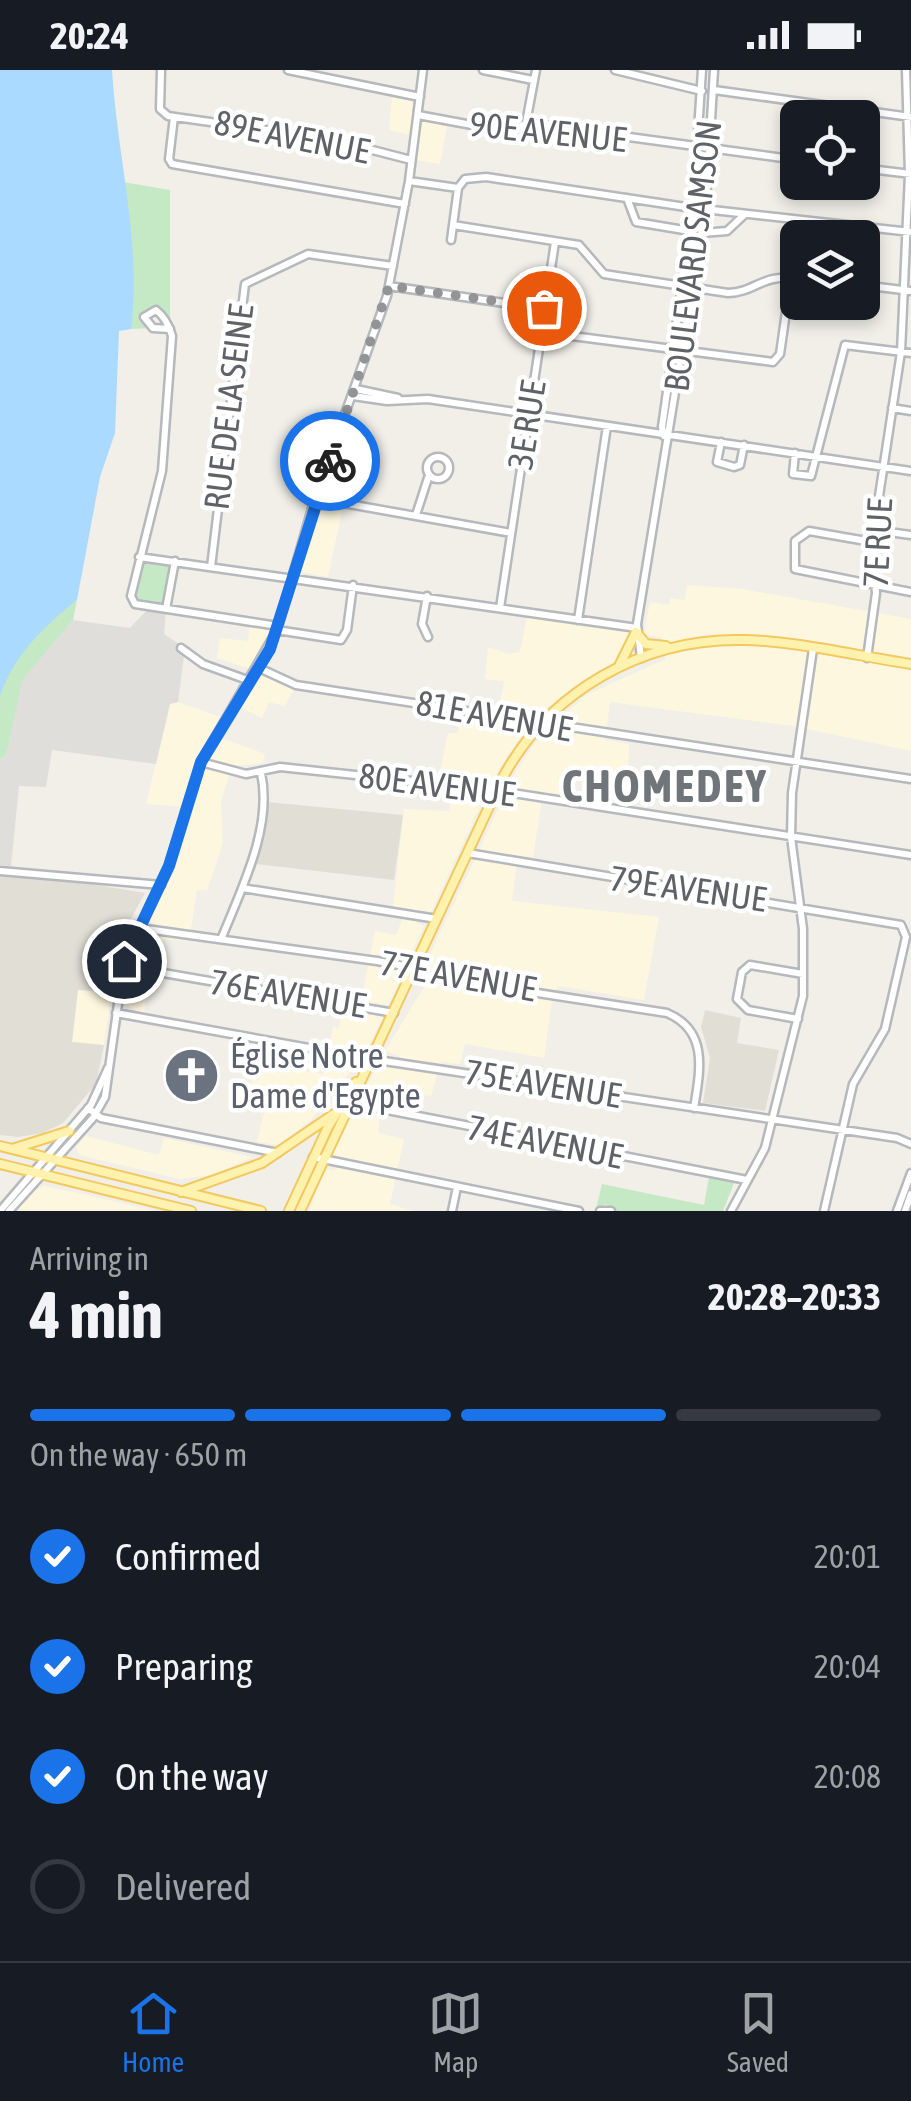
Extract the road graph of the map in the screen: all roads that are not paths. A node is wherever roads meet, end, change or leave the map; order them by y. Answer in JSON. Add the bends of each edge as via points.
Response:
{"nodes":[{"id":1,"x":162,"y":70,"type":"edge"},
{"id":2,"x":288,"y":70,"type":"edge"},
{"id":3,"x":423,"y":70,"type":"edge"},
{"id":4,"x":483,"y":70,"type":"edge"},
{"id":5,"x":536,"y":70,"type":"edge"},
{"id":6,"x":615,"y":70,"type":"edge"},
{"id":7,"x":702,"y":70,"type":"edge"},
{"id":8,"x":714,"y":70,"type":"edge"},
{"id":9,"x":906,"y":70,"type":"edge"},
{"id":10,"x":533,"y":80,"type":"junction"},
{"id":11,"x":714,"y":90,"type":"junction"},
{"id":12,"x":702,"y":91,"type":"junction"},
{"id":13,"x":420,"y":96,"type":"junction"},
{"id":14,"x":418,"y":115,"type":"junction"},
{"id":15,"x":174,"y":117,"type":"junction"},
{"id":16,"x":909,"y":117,"type":"edge"},
{"id":17,"x":526,"y":124,"type":"junction"},
{"id":18,"x":698,"y":150,"type":"junction"},
{"id":19,"x":710,"y":151,"type":"junction"},
{"id":20,"x":780,"y":158,"type":"edge"},
{"id":21,"x":411,"y":160,"type":"junction"},
{"id":22,"x":880,"y":170,"type":"edge"},
{"id":23,"x":910,"y":174,"type":"edge"},
{"id":24,"x":409,"y":182,"type":"junction"},
{"id":25,"x":458,"y":188,"type":"junction"},
{"id":26,"x":627,"y":198,"type":"junction"},
{"id":27,"x":405,"y":204,"type":"junction"},
{"id":28,"x":693,"y":208,"type":"junction"},
{"id":29,"x":706,"y":208,"type":"junction"},
{"id":30,"x":745,"y":214,"type":"junction"},
{"id":31,"x":453,"y":225,"type":"junction"},
{"id":32,"x":690,"y":231,"type":"junction"},
{"id":33,"x":702,"y":232,"type":"junction"},
{"id":34,"x":908,"y":232,"type":"edge"},
{"id":35,"x":451,"y":240,"type":"dead end"},
{"id":36,"x":555,"y":242,"type":"junction"},
{"id":37,"x":394,"y":266,"type":"junction"},
{"id":38,"x":780,"y":278,"type":"edge"},
{"id":39,"x":389,"y":286,"type":"junction"},
{"id":40,"x":688,"y":287,"type":"junction"},
{"id":41,"x":880,"y":287,"type":"edge"},
{"id":42,"x":907,"y":290,"type":"edge"},
{"id":43,"x":544,"y":308,"type":"junction"},
{"id":44,"x":786,"y":320,"type":"edge"},
{"id":45,"x":170,"y":329,"type":"dead end"},
{"id":46,"x":541,"y":332,"type":"junction"},
{"id":47,"x":677,"y":351,"type":"junction"},
{"id":48,"x":901,"y":352,"type":"junction"},
{"id":49,"x":911,"y":353,"type":"edge"},
{"id":50,"x":354,"y":392,"type":"junction"},
{"id":51,"x":892,"y":408,"type":"junction"},
{"id":52,"x":911,"y":412,"type":"edge"},
{"id":53,"x":529,"y":413,"type":"junction"},
{"id":54,"x":607,"y":426,"type":"junction"},
{"id":55,"x":666,"y":436,"type":"junction"},
{"id":56,"x":721,"y":442,"type":"junction"},
{"id":57,"x":744,"y":445,"type":"junction"},
{"id":58,"x":795,"y":453,"type":"junction"},
{"id":59,"x":816,"y":456,"type":"junction"},
{"id":60,"x":884,"y":466,"type":"junction"},
{"id":61,"x":911,"y":471,"type":"edge"},
{"id":62,"x":428,"y":478,"type":"dead end"},
{"id":63,"x":316,"y":498,"type":"junction"},
{"id":64,"x":416,"y":515,"type":"junction"},
{"id":65,"x":874,"y":530,"type":"junction"},
{"id":66,"x":511,"y":533,"type":"junction"},
{"id":67,"x":911,"y":535,"type":"edge"},
{"id":68,"x":872,"y":542,"type":"junction"},
{"id":69,"x":138,"y":556,"type":"junction"},
{"id":70,"x":175,"y":561,"type":"junction"},
{"id":71,"x":211,"y":567,"type":"junction"},
{"id":72,"x":291,"y":575,"type":"junction"},
{"id":73,"x":352,"y":585,"type":"junction"},
{"id":74,"x":876,"y":586,"type":"junction"},
{"id":75,"x":911,"y":592,"type":"edge"},
{"id":76,"x":427,"y":596,"type":"junction"},
{"id":77,"x":500,"y":608,"type":"junction"},
{"id":78,"x":166,"y":609,"type":"junction"},
{"id":79,"x":578,"y":620,"type":"junction"},
{"id":80,"x":278,"y":628,"type":"junction"},
{"id":81,"x":636,"y":630,"type":"junction"},
{"id":82,"x":428,"y":637,"type":"dead end"},
{"id":83,"x":180,"y":648,"type":"dead end"},
{"id":84,"x":675,"y":648,"type":"junction"},
{"id":85,"x":813,"y":650,"type":"junction"},
{"id":86,"x":641,"y":658,"type":"junction"},
{"id":87,"x":867,"y":658,"type":"junction"},
{"id":88,"x":911,"y":664,"type":"edge"},
{"id":89,"x":618,"y":667,"type":"junction"},
{"id":90,"x":258,"y":668,"type":"junction"},
{"id":91,"x":250,"y":681,"type":"junction"},
{"id":92,"x":542,"y":723,"type":"junction"},
{"id":93,"x":201,"y":762,"type":"junction"},
{"id":94,"x":797,"y":762,"type":"junction"},
{"id":95,"x":260,"y":772,"type":"junction"},
{"id":96,"x":911,"y":779,"type":"edge"},
{"id":97,"x":497,"y":790,"type":"junction"},
{"id":98,"x":791,"y":837,"type":"junction"},
{"id":99,"x":468,"y":853,"type":"junction"},
{"id":100,"x":911,"y":855,"type":"edge"},
{"id":101,"x":0,"y":871,"type":"edge"},
{"id":102,"x":161,"y":885,"type":"junction"},
{"id":103,"x":242,"y":888,"type":"junction"},
{"id":104,"x":799,"y":906,"type":"junction"},
{"id":105,"x":437,"y":919,"type":"junction"},
{"id":106,"x":139,"y":928,"type":"junction"},
{"id":107,"x":222,"y":937,"type":"junction"},
{"id":108,"x":122,"y":966,"type":"junction"},
{"id":109,"x":413,"y":971,"type":"junction"},
{"id":110,"x":804,"y":974,"type":"junction"},
{"id":111,"x":394,"y":1013,"type":"junction"},
{"id":112,"x":116,"y":1014,"type":"junction"},
{"id":113,"x":798,"y":1019,"type":"junction"},
{"id":114,"x":370,"y":1062,"type":"junction"},
{"id":115,"x":346,"y":1102,"type":"junction"},
{"id":116,"x":694,"y":1108,"type":"junction"},
{"id":117,"x":91,"y":1112,"type":"junction"},
{"id":118,"x":334,"y":1114,"type":"junction"},
{"id":119,"x":774,"y":1119,"type":"junction"},
{"id":120,"x":841,"y":1130,"type":"junction"},
{"id":121,"x":68,"y":1131,"type":"junction"},
{"id":122,"x":911,"y":1144,"type":"edge"},
{"id":123,"x":0,"y":1146,"type":"edge"},
{"id":124,"x":252,"y":1148,"type":"junction"},
{"id":125,"x":12,"y":1149,"type":"junction"},
{"id":126,"x":280,"y":1153,"type":"junction"},
{"id":127,"x":51,"y":1159,"type":"junction"},
{"id":128,"x":318,"y":1159,"type":"junction"},
{"id":129,"x":0,"y":1164,"type":"edge"},
{"id":130,"x":258,"y":1165,"type":"junction"},
{"id":131,"x":911,"y":1173,"type":"edge"},
{"id":132,"x":36,"y":1174,"type":"junction"},
{"id":133,"x":747,"y":1180,"type":"junction"},
{"id":134,"x":456,"y":1188,"type":"junction"},
{"id":135,"x":180,"y":1192,"type":"junction"},
{"id":136,"x":911,"y":1194,"type":"edge"},
{"id":137,"x":3,"y":1208,"type":"edge"},
{"id":138,"x":191,"y":1211,"type":"edge"},
{"id":139,"x":261,"y":1211,"type":"edge"},
{"id":140,"x":289,"y":1211,"type":"edge"},
{"id":141,"x":300,"y":1211,"type":"edge"},
{"id":142,"x":452,"y":1211,"type":"edge"},
{"id":143,"x":578,"y":1211,"type":"edge"},
{"id":144,"x":600,"y":1211,"type":"edge"},
{"id":145,"x":610,"y":1211,"type":"edge"},
{"id":146,"x":731,"y":1211,"type":"edge"},
{"id":147,"x":824,"y":1211,"type":"edge"},
{"id":148,"x":897,"y":1211,"type":"edge"},
{"id":149,"x":905,"y":1211,"type":"edge"}],
"edges":[{"from":1,"to":15,"type":"street","via":[[160,109]]},
{"from":2,"to":13,"type":"street","name":"90E AVENUE"},
{"from":3,"to":13,"type":"street"},
{"from":4,"to":10,"type":"street"},
{"from":5,"to":10,"type":"street"},
{"from":6,"to":12,"type":"street"},
{"from":7,"to":12,"type":"street","name":"BOULEVARD SAMSON"},
{"from":8,"to":11,"type":"street","name":"BOULEVARD SAMSON"},
{"from":9,"to":16,"type":"street","name":"7E RUE"},
{"from":10,"to":17,"type":"street"},
{"from":11,"to":16,"type":"street"},
{"from":11,"to":19,"type":"street","name":"BOULEVARD SAMSON"},
{"from":12,"to":18,"type":"street","name":"BOULEVARD SAMSON"},
{"from":13,"to":14,"type":"street"},
{"from":14,"to":17,"type":"street","name":"90E AVENUE","via":[[510,132]]},
{"from":14,"to":21,"type":"street"},
{"from":15,"to":21,"type":"street","name":"89E AVENUE","via":[[330,139]]},
{"from":15,"to":27,"type":"street","via":[[172,164]]},
{"from":16,"to":23,"type":"street","name":"7E RUE"},
{"from":17,"to":18,"type":"street","name":"90E AVENUE"},
{"from":18,"to":19,"type":"street","name":"90E AVENUE"},
{"from":18,"to":28,"type":"street","name":"BOULEVARD SAMSON"},
{"from":19,"to":20,"type":"street","name":"90E AVENUE"},
{"from":19,"to":29,"type":"street","name":"BOULEVARD SAMSON"},
{"from":21,"to":24,"type":"street"},
{"from":22,"to":23,"type":"street"},
{"from":23,"to":34,"type":"street","name":"7E RUE"},
{"from":24,"to":25,"type":"street","name":"89E AVENUE"},
{"from":24,"to":27,"type":"street"},
{"from":25,"to":26,"type":"street","name":"89E AVENUE","via":[[465,178],[486,177]]},
{"from":25,"to":31,"type":"street"},
{"from":26,"to":28,"type":"street","name":"89E AVENUE"},
{"from":26,"to":32,"type":"street","via":[[636,222]]},
{"from":27,"to":37,"type":"street"},
{"from":28,"to":29,"type":"street","name":"89E AVENUE"},
{"from":28,"to":32,"type":"street","name":"BOULEVARD SAMSON"},
{"from":29,"to":30,"type":"street","name":"89E AVENUE"},
{"from":29,"to":33,"type":"street","name":"BOULEVARD SAMSON"},
{"from":30,"to":33,"type":"street","name":"89E AVENUE","via":[[730,230]]},
{"from":30,"to":34,"type":"street","name":"89E AVENUE"},
{"from":31,"to":35,"type":"street"},
{"from":31,"to":36,"type":"street"},
{"from":32,"to":40,"type":"street","name":"BOULEVARD SAMSON"},
{"from":33,"to":40,"type":"street","name":"BOULEVARD SAMSON"},
{"from":34,"to":42,"type":"street","name":"7E RUE"},
{"from":36,"to":40,"type":"street","via":[[579,245],[604,274]]},
{"from":36,"to":43,"type":"street","name":"3E RUE"},
{"from":37,"to":39,"type":"street"},
{"from":37,"to":71,"type":"street","name":"RUE DE LA SEINE","via":[[308,254],[248,279],[242,288]]},
{"from":38,"to":40,"type":"street","via":[[764,278],[743,293]]},
{"from":39,"to":43,"type":"street"},
{"from":39,"to":50,"type":"street"},
{"from":40,"to":47,"type":"street","name":"BOULEVARD SAMSON"},
{"from":41,"to":42,"type":"street"},
{"from":42,"to":48,"type":"street","name":"7E RUE"},
{"from":43,"to":46,"type":"street","name":"3E RUE"},
{"from":44,"to":47,"type":"street","via":[[773,362]]},
{"from":45,"to":69,"type":"street","via":[[162,471]]},
{"from":46,"to":47,"type":"street"},
{"from":46,"to":53,"type":"street","name":"3E RUE"},
{"from":47,"to":55,"type":"street","name":"BOULEVARD SAMSON"},
{"from":48,"to":49,"type":"street"},
{"from":48,"to":51,"type":"street","name":"7E RUE"},
{"from":48,"to":59,"type":"street","via":[[845,345]]},
{"from":50,"to":53,"type":"street"},
{"from":50,"to":63,"type":"street"},
{"from":51,"to":52,"type":"street"},
{"from":51,"to":60,"type":"street","name":"7E RUE"},
{"from":53,"to":54,"type":"street"},
{"from":53,"to":66,"type":"street","name":"3E RUE"},
{"from":54,"to":55,"type":"street"},
{"from":54,"to":79,"type":"street"},
{"from":55,"to":56,"type":"street"},
{"from":55,"to":81,"type":"street","name":"BOULEVARD SAMSON"},
{"from":56,"to":57,"type":"street"},
{"from":56,"to":57,"type":"street","via":[[718,462],[734,467]]},
{"from":57,"to":58,"type":"street"},
{"from":58,"to":59,"type":"street"},
{"from":58,"to":59,"type":"street","via":[[793,474],[800,476],[810,476]]},
{"from":59,"to":60,"type":"street"},
{"from":60,"to":61,"type":"street"},
{"from":60,"to":65,"type":"street","name":"7E RUE"},
{"from":62,"to":64,"type":"street"},
{"from":63,"to":64,"type":"street"},
{"from":63,"to":72,"type":"street"},
{"from":64,"to":66,"type":"street"},
{"from":65,"to":67,"type":"street"},
{"from":65,"to":68,"type":"street","name":"7E RUE"},
{"from":66,"to":77,"type":"street","name":"3E RUE"},
{"from":68,"to":74,"type":"street","name":"7E RUE"},
{"from":68,"to":74,"type":"street","via":[[809,532],[795,541],[795,569]]},
{"from":69,"to":70,"type":"street"},
{"from":69,"to":78,"type":"street","via":[[131,580],[135,604]]},
{"from":70,"to":71,"type":"street"},
{"from":70,"to":78,"type":"street"},
{"from":71,"to":72,"type":"street"},
{"from":72,"to":73,"type":"street"},
{"from":72,"to":80,"type":"street"},
{"from":73,"to":76,"type":"street"},
{"from":73,"to":80,"type":"street","via":[[340,640]]},
{"from":74,"to":75,"type":"street"},
{"from":74,"to":87,"type":"street","name":"7E RUE"},
{"from":76,"to":77,"type":"street"},
{"from":76,"to":82,"type":"street","via":[[422,624]]},
{"from":77,"to":79,"type":"street"},
{"from":78,"to":80,"type":"street"},
{"from":79,"to":81,"type":"street"},
{"from":80,"to":90,"type":"street"},
{"from":81,"to":84,"type":"main road","via":[[647,644]]},
{"from":81,"to":86,"type":"street","name":"BOULEVARD SAMSON"},
{"from":81,"to":89,"type":"main road"},
{"from":83,"to":91,"type":"street"},
{"from":84,"to":85,"type":"main road","via":[[737,640]]},
{"from":84,"to":86,"type":"main road"},
{"from":85,"to":87,"type":"main road"},
{"from":85,"to":94,"type":"street"},
{"from":86,"to":89,"type":"main road"},
{"from":87,"to":88,"type":"main road"},
{"from":89,"to":92,"type":"main road"},
{"from":90,"to":91,"type":"street"},
{"from":90,"to":92,"type":"street","name":"81E AVENUE","via":[[296,685]]},
{"from":91,"to":93,"type":"street"},
{"from":92,"to":94,"type":"street","name":"81E AVENUE"},
{"from":92,"to":97,"type":"main road"},
{"from":93,"to":95,"type":"street","name":"80E AVENUE"},
{"from":93,"to":102,"type":"street"},
{"from":94,"to":96,"type":"street","name":"81E AVENUE"},
{"from":94,"to":98,"type":"street"},
{"from":95,"to":97,"type":"street","name":"80E AVENUE","via":[[280,767]]},
{"from":95,"to":103,"type":"street","via":[[262,806]]},
{"from":97,"to":98,"type":"street","name":"80E AVENUE"},
{"from":97,"to":99,"type":"main road"},
{"from":98,"to":100,"type":"street","name":"80E AVENUE"},
{"from":98,"to":104,"type":"street"},
{"from":99,"to":104,"type":"street","name":"79E AVENUE"},
{"from":99,"to":105,"type":"main road"},
{"from":101,"to":102,"type":"street"},
{"from":102,"to":106,"type":"street"},
{"from":103,"to":105,"type":"street"},
{"from":103,"to":107,"type":"street"},
{"from":104,"to":110,"type":"street"},
{"from":104,"to":120,"type":"street","name":"79E AVENUE","via":[[895,922],[904,931],[884,1030],[853,1084]]},
{"from":105,"to":109,"type":"main road"},
{"from":106,"to":107,"type":"street","name":"77E AVENUE"},
{"from":106,"to":108,"type":"street"},
{"from":107,"to":109,"type":"street","name":"77E AVENUE"},
{"from":108,"to":111,"type":"street","name":"76E AVENUE"},
{"from":108,"to":112,"type":"street"},
{"from":109,"to":111,"type":"main road"},
{"from":109,"to":116,"type":"street","name":"77E AVENUE","via":[[678,1018],[699,1051]]},
{"from":110,"to":113,"type":"street"},
{"from":110,"to":113,"type":"street","via":[[750,965],[737,998],[748,1010]]},
{"from":111,"to":114,"type":"main road"},
{"from":112,"to":114,"type":"street","name":"75E AVENUE"},
{"from":112,"to":117,"type":"street","via":[[109,1087]]},
{"from":113,"to":119,"type":"street"},
{"from":114,"to":115,"type":"main road"},
{"from":114,"to":116,"type":"street","name":"75E AVENUE"},
{"from":115,"to":118,"type":"main road"},
{"from":115,"to":128,"type":"main road"},
{"from":115,"to":133,"type":"street","name":"74E AVENUE"},
{"from":116,"to":119,"type":"street","name":"75E AVENUE"},
{"from":117,"to":121,"type":"street"},
{"from":117,"to":124,"type":"street"},
{"from":117,"to":127,"type":"street"},
{"from":118,"to":126,"type":"main road"},
{"from":118,"to":128,"type":"main road"},
{"from":119,"to":120,"type":"street","name":"75E AVENUE"},
{"from":119,"to":133,"type":"street"},
{"from":120,"to":122,"type":"street","name":"75E AVENUE"},
{"from":120,"to":147,"type":"street"},
{"from":121,"to":125,"type":"main road"},
{"from":121,"to":127,"type":"street"},
{"from":123,"to":125,"type":"main road"},
{"from":124,"to":126,"type":"street"},
{"from":124,"to":130,"type":"street"},
{"from":125,"to":127,"type":"main road"},
{"from":126,"to":130,"type":"main road"},
{"from":127,"to":132,"type":"street"},
{"from":127,"to":135,"type":"main road"},
{"from":128,"to":134,"type":"street"},
{"from":128,"to":140,"type":"main road"},
{"from":128,"to":141,"type":"main road"},
{"from":129,"to":132,"type":"main road"},
{"from":130,"to":135,"type":"main road"},
{"from":131,"to":148,"type":"street"},
{"from":132,"to":137,"type":"street"},
{"from":132,"to":138,"type":"main road"},
{"from":133,"to":146,"type":"street"},
{"from":134,"to":142,"type":"street"},
{"from":134,"to":143,"type":"street"},
{"from":135,"to":139,"type":"main road"},
{"from":136,"to":149,"type":"street"},
{"from":144,"to":145,"type":"street"}]}
